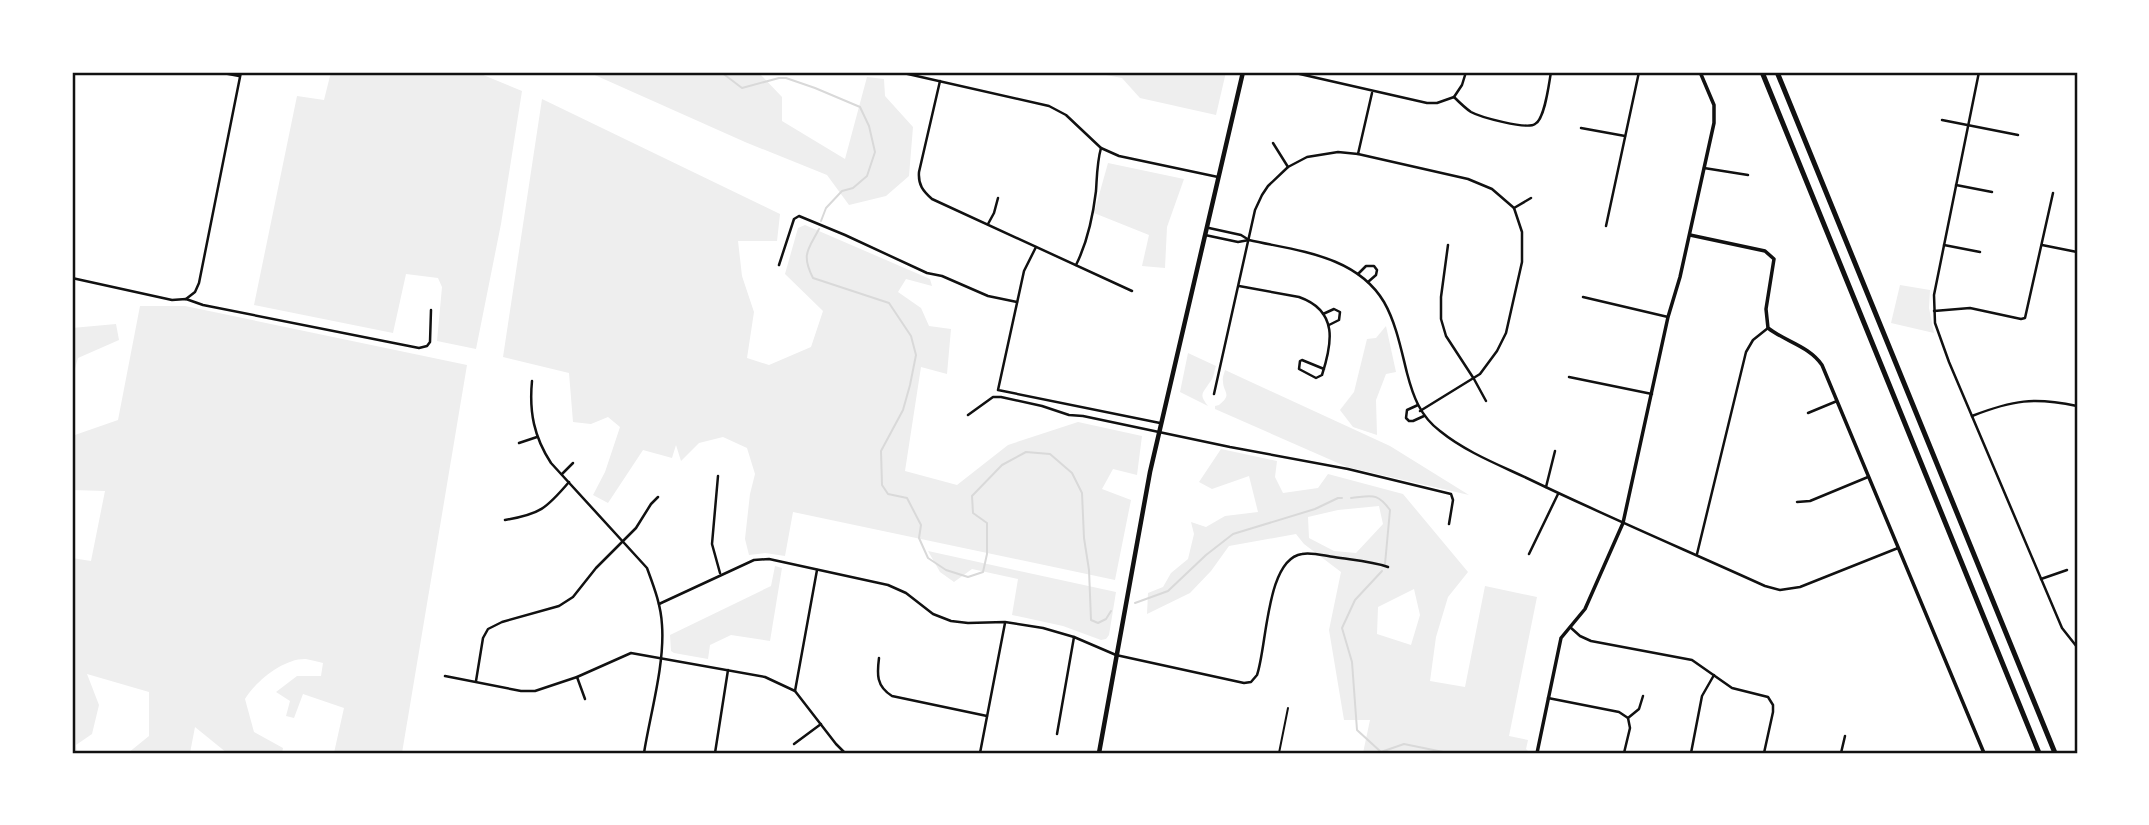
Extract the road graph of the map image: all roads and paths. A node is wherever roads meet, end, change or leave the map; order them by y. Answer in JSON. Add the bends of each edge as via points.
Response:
{"nodes":[{"id":1,"x":218,"y":72,"type":"edge"},
{"id":2,"x":899,"y":72,"type":"edge"},
{"id":3,"x":1243,"y":72,"type":"edge"},
{"id":4,"x":1291,"y":72,"type":"edge"},
{"id":5,"x":1466,"y":72,"type":"edge"},
{"id":6,"x":1552,"y":72,"type":"edge"},
{"id":7,"x":1639,"y":72,"type":"edge"},
{"id":8,"x":1700,"y":72,"type":"edge"},
{"id":9,"x":1762,"y":72,"type":"edge"},
{"id":10,"x":1777,"y":72,"type":"edge"},
{"id":11,"x":1979,"y":72,"type":"edge"},
{"id":12,"x":240,"y":74,"type":"edge"},
{"id":13,"x":940,"y":81,"type":"junction"},
{"id":14,"x":1372,"y":92,"type":"junction"},
{"id":15,"x":1454,"y":97,"type":"junction"},
{"id":16,"x":1942,"y":120,"type":"dead end"},
{"id":17,"x":1968,"y":125,"type":"junction"},
{"id":18,"x":1581,"y":128,"type":"dead end"},
{"id":19,"x":2018,"y":135,"type":"dead end"},
{"id":20,"x":1625,"y":136,"type":"junction"},
{"id":21,"x":1273,"y":143,"type":"dead end"},
{"id":22,"x":1101,"y":148,"type":"junction"},
{"id":23,"x":1358,"y":154,"type":"junction"},
{"id":24,"x":1288,"y":167,"type":"junction"},
{"id":25,"x":1704,"y":168,"type":"junction"},
{"id":26,"x":1748,"y":175,"type":"dead end"},
{"id":27,"x":1219,"y":177,"type":"junction"},
{"id":28,"x":1956,"y":185,"type":"junction"},
{"id":29,"x":1993,"y":192,"type":"dead end"},
{"id":30,"x":2053,"y":193,"type":"dead end"},
{"id":31,"x":998,"y":198,"type":"dead end"},
{"id":32,"x":1531,"y":198,"type":"dead end"},
{"id":33,"x":1514,"y":208,"type":"junction"},
{"id":34,"x":988,"y":225,"type":"junction"},
{"id":35,"x":1606,"y":226,"type":"dead end"},
{"id":36,"x":1207,"y":228,"type":"junction"},
{"id":37,"x":1690,"y":234,"type":"junction"},
{"id":38,"x":1205,"y":235,"type":"junction"},
{"id":39,"x":1249,"y":240,"type":"junction"},
{"id":40,"x":1448,"y":245,"type":"dead end"},
{"id":41,"x":1944,"y":245,"type":"junction"},
{"id":42,"x":2042,"y":245,"type":"junction"},
{"id":43,"x":1036,"y":247,"type":"junction"},
{"id":44,"x":1980,"y":252,"type":"dead end"},
{"id":45,"x":2077,"y":252,"type":"edge"},
{"id":46,"x":779,"y":265,"type":"dead end"},
{"id":47,"x":1076,"y":265,"type":"junction"},
{"id":48,"x":1358,"y":274,"type":"junction"},
{"id":49,"x":72,"y":278,"type":"edge"},
{"id":50,"x":1368,"y":282,"type":"junction"},
{"id":51,"x":1240,"y":286,"type":"junction"},
{"id":52,"x":1132,"y":291,"type":"dead end"},
{"id":53,"x":1583,"y":297,"type":"dead end"},
{"id":54,"x":186,"y":299,"type":"junction"},
{"id":55,"x":1017,"y":302,"type":"junction"},
{"id":56,"x":431,"y":310,"type":"dead end"},
{"id":57,"x":1934,"y":311,"type":"junction"},
{"id":58,"x":1324,"y":314,"type":"junction"},
{"id":59,"x":1668,"y":317,"type":"junction"},
{"id":60,"x":1329,"y":325,"type":"junction"},
{"id":61,"x":1768,"y":328,"type":"junction"},
{"id":62,"x":1324,"y":369,"type":"junction"},
{"id":63,"x":1569,"y":377,"type":"dead end"},
{"id":64,"x":1474,"y":379,"type":"junction"},
{"id":65,"x":533,"y":380,"type":"dead end"},
{"id":66,"x":1214,"y":394,"type":"dead end"},
{"id":67,"x":1652,"y":394,"type":"junction"},
{"id":68,"x":1486,"y":401,"type":"dead end"},
{"id":69,"x":1837,"y":401,"type":"junction"},
{"id":70,"x":1418,"y":405,"type":"junction"},
{"id":71,"x":2077,"y":406,"type":"edge"},
{"id":72,"x":1420,"y":411,"type":"junction"},
{"id":73,"x":1808,"y":413,"type":"dead end"},
{"id":74,"x":968,"y":415,"type":"dead end"},
{"id":75,"x":1424,"y":416,"type":"junction"},
{"id":76,"x":1972,"y":416,"type":"junction"},
{"id":77,"x":1160,"y":423,"type":"junction"},
{"id":78,"x":1158,"y":432,"type":"junction"},
{"id":79,"x":537,"y":437,"type":"junction"},
{"id":80,"x":519,"y":443,"type":"dead end"},
{"id":81,"x":1555,"y":451,"type":"dead end"},
{"id":82,"x":573,"y":463,"type":"dead end"},
{"id":83,"x":562,"y":474,"type":"junction"},
{"id":84,"x":718,"y":476,"type":"dead end"},
{"id":85,"x":1868,"y":477,"type":"junction"},
{"id":86,"x":569,"y":482,"type":"junction"},
{"id":87,"x":1546,"y":487,"type":"junction"},
{"id":88,"x":1558,"y":493,"type":"junction"},
{"id":89,"x":658,"y":497,"type":"dead end"},
{"id":90,"x":1797,"y":502,"type":"dead end"},
{"id":91,"x":505,"y":520,"type":"dead end"},
{"id":92,"x":1623,"y":523,"type":"junction"},
{"id":93,"x":1449,"y":524,"type":"dead end"},
{"id":94,"x":623,"y":540,"type":"junction"},
{"id":95,"x":1898,"y":548,"type":"junction"},
{"id":96,"x":1529,"y":554,"type":"dead end"},
{"id":97,"x":1697,"y":555,"type":"junction"},
{"id":98,"x":1388,"y":567,"type":"dead end"},
{"id":99,"x":817,"y":570,"type":"junction"},
{"id":100,"x":2067,"y":570,"type":"dead end"},
{"id":101,"x":720,"y":574,"type":"junction"},
{"id":102,"x":2041,"y":579,"type":"junction"},
{"id":103,"x":659,"y":604,"type":"junction"},
{"id":104,"x":1005,"y":622,"type":"junction"},
{"id":105,"x":1570,"y":627,"type":"junction"},
{"id":106,"x":1074,"y":637,"type":"junction"},
{"id":107,"x":2077,"y":647,"type":"edge"},
{"id":108,"x":1116,"y":655,"type":"junction"},
{"id":109,"x":661,"y":657,"type":"junction"},
{"id":110,"x":879,"y":658,"type":"dead end"},
{"id":111,"x":728,"y":670,"type":"junction"},
{"id":112,"x":1714,"y":675,"type":"junction"},
{"id":113,"x":445,"y":676,"type":"dead end"},
{"id":114,"x":576,"y":677,"type":"junction"},
{"id":115,"x":476,"y":682,"type":"junction"},
{"id":116,"x":795,"y":691,"type":"junction"},
{"id":117,"x":1643,"y":696,"type":"dead end"},
{"id":118,"x":1548,"y":698,"type":"junction"},
{"id":119,"x":585,"y":699,"type":"dead end"},
{"id":120,"x":1288,"y":708,"type":"dead end"},
{"id":121,"x":987,"y":716,"type":"junction"},
{"id":122,"x":1628,"y":718,"type":"junction"},
{"id":123,"x":821,"y":724,"type":"junction"},
{"id":124,"x":1057,"y":733,"type":"dead end"},
{"id":125,"x":1845,"y":736,"type":"dead end"},
{"id":126,"x":794,"y":744,"type":"dead end"},
{"id":127,"x":643,"y":753,"type":"edge"},
{"id":128,"x":715,"y":753,"type":"edge"},
{"id":129,"x":845,"y":753,"type":"edge"},
{"id":130,"x":980,"y":753,"type":"edge"},
{"id":131,"x":1099,"y":753,"type":"edge"},
{"id":132,"x":1279,"y":753,"type":"edge"},
{"id":133,"x":1537,"y":753,"type":"edge"},
{"id":134,"x":1625,"y":753,"type":"edge"},
{"id":135,"x":1691,"y":753,"type":"edge"},
{"id":136,"x":1764,"y":753,"type":"edge"},
{"id":137,"x":1840,"y":753,"type":"edge"},
{"id":138,"x":1984,"y":753,"type":"edge"},
{"id":139,"x":2039,"y":753,"type":"edge"},
{"id":140,"x":2055,"y":753,"type":"edge"}],
"edges":[{"from":1,"to":12,"type":"street"},
{"from":2,"to":13,"type":"street"},
{"from":3,"to":27,"type":"main road"},
{"from":4,"to":14,"type":"street"},
{"from":5,"to":15,"type":"street"},
{"from":6,"to":15,"type":"street","via":[[1541,118],[1535,125],[1479,116]]},
{"from":7,"to":20,"type":"street"},
{"from":8,"to":25,"type":"street","via":[[1715,111]]},
{"from":9,"to":139,"type":"highway"},
{"from":10,"to":140,"type":"highway"},
{"from":11,"to":17,"type":"street"},
{"from":12,"to":54,"type":"street","via":[[199,283]]},
{"from":13,"to":22,"type":"street","via":[[1049,106],[1066,115]]},
{"from":13,"to":34,"type":"street","via":[[919,172],[921,187],[932,199]]},
{"from":14,"to":15,"type":"street","via":[[1427,103]]},
{"from":14,"to":23,"type":"street"},
{"from":16,"to":17,"type":"street"},
{"from":17,"to":19,"type":"street"},
{"from":17,"to":28,"type":"street"},
{"from":18,"to":20,"type":"street"},
{"from":20,"to":35,"type":"street"},
{"from":21,"to":24,"type":"street"},
{"from":22,"to":27,"type":"street"},
{"from":22,"to":47,"type":"street","via":[[1084,250]]},
{"from":23,"to":24,"type":"street","via":[[1316,154]]},
{"from":23,"to":33,"type":"street","via":[[1468,179],[1492,189]]},
{"from":24,"to":39,"type":"street","via":[[1262,195]]},
{"from":25,"to":26,"type":"street"},
{"from":25,"to":37,"type":"street"},
{"from":27,"to":36,"type":"main road"},
{"from":28,"to":29,"type":"street"},
{"from":28,"to":41,"type":"street"},
{"from":30,"to":42,"type":"street"},
{"from":31,"to":34,"type":"street"},
{"from":32,"to":33,"type":"street"},
{"from":33,"to":64,"type":"street","via":[[1523,246],[1511,315],[1497,351]]},
{"from":34,"to":43,"type":"street"},
{"from":36,"to":38,"type":"main road"},
{"from":36,"to":39,"type":"street"},
{"from":37,"to":59,"type":"street"},
{"from":37,"to":61,"type":"street","via":[[1765,251],[1774,259],[1766,309]]},
{"from":38,"to":39,"type":"street"},
{"from":38,"to":77,"type":"main road"},
{"from":39,"to":48,"type":"street","via":[[1333,259]]},
{"from":39,"to":51,"type":"street"},
{"from":40,"to":64,"type":"street","via":[[1441,318],[1446,337]]},
{"from":41,"to":44,"type":"street"},
{"from":41,"to":57,"type":"street"},
{"from":42,"to":45,"type":"street"},
{"from":42,"to":57,"type":"street","via":[[2025,318],[1969,309]]},
{"from":43,"to":47,"type":"street"},
{"from":43,"to":55,"type":"street","via":[[1024,271]]},
{"from":46,"to":55,"type":"street","via":[[799,216],[927,272]]},
{"from":47,"to":52,"type":"street"},
{"from":48,"to":50,"type":"street"},
{"from":48,"to":50,"type":"street","via":[[1368,265],[1374,266],[1376,275]]},
{"from":49,"to":54,"type":"street","via":[[172,300]]},
{"from":50,"to":70,"type":"street","via":[[1385,304],[1395,328]]},
{"from":51,"to":58,"type":"street","via":[[1305,299]]},
{"from":51,"to":66,"type":"street"},
{"from":53,"to":59,"type":"street"},
{"from":54,"to":56,"type":"street","via":[[419,348],[430,342]]},
{"from":55,"to":77,"type":"street","via":[[998,390]]},
{"from":57,"to":76,"type":"street"},
{"from":58,"to":60,"type":"street"},
{"from":58,"to":60,"type":"street","via":[[1334,309],[1340,312],[1339,320]]},
{"from":59,"to":67,"type":"street"},
{"from":60,"to":62,"type":"street","via":[[1331,340]]},
{"from":61,"to":69,"type":"street","via":[[1814,354]]},
{"from":61,"to":97,"type":"street","via":[[1745,352]]},
{"from":62,"to":62,"type":"street","via":[[1316,378],[1298,364],[1305,360]]},
{"from":63,"to":67,"type":"street"},
{"from":64,"to":68,"type":"street"},
{"from":64,"to":72,"type":"street"},
{"from":65,"to":79,"type":"street","via":[[531,410]]},
{"from":67,"to":92,"type":"street"},
{"from":69,"to":73,"type":"street"},
{"from":69,"to":85,"type":"street"},
{"from":70,"to":72,"type":"street"},
{"from":70,"to":75,"type":"street","via":[[1407,410],[1406,418],[1413,421]]},
{"from":71,"to":76,"type":"street","via":[[2021,401]]},
{"from":72,"to":75,"type":"street"},
{"from":74,"to":78,"type":"street","via":[[993,397],[1001,397]]},
{"from":75,"to":87,"type":"street","via":[[1442,433]]},
{"from":76,"to":102,"type":"street"},
{"from":77,"to":78,"type":"main road"},
{"from":78,"to":93,"type":"street","via":[[1442,490],[1453,500]]},
{"from":78,"to":108,"type":"main road"},
{"from":79,"to":80,"type":"street"},
{"from":79,"to":83,"type":"street"},
{"from":81,"to":87,"type":"street"},
{"from":82,"to":83,"type":"street"},
{"from":83,"to":86,"type":"street"},
{"from":84,"to":101,"type":"street","via":[[712,544]]},
{"from":85,"to":90,"type":"street"},
{"from":85,"to":95,"type":"street"},
{"from":86,"to":91,"type":"street","via":[[547,506]]},
{"from":86,"to":94,"type":"street"},
{"from":87,"to":88,"type":"street"},
{"from":88,"to":92,"type":"street"},
{"from":88,"to":96,"type":"street"},
{"from":89,"to":94,"type":"street"},
{"from":92,"to":97,"type":"street"},
{"from":92,"to":105,"type":"street","via":[[1585,609]]},
{"from":94,"to":103,"type":"street","via":[[647,568]]},
{"from":94,"to":115,"type":"street","via":[[573,597],[488,629]]},
{"from":95,"to":97,"type":"street","via":[[1800,587],[1780,590]]},
{"from":95,"to":138,"type":"street"},
{"from":98,"to":108,"type":"street","via":[[1327,556],[1294,557],[1281,570],[1273,589],[1260,665],[1251,682]]},
{"from":99,"to":101,"type":"street","via":[[763,559]]},
{"from":99,"to":104,"type":"street","via":[[897,588],[951,621]]},
{"from":99,"to":116,"type":"street"},
{"from":100,"to":102,"type":"street"},
{"from":101,"to":103,"type":"street"},
{"from":102,"to":107,"type":"street","via":[[2062,628]]},
{"from":103,"to":109,"type":"street"},
{"from":104,"to":106,"type":"street"},
{"from":104,"to":121,"type":"street"},
{"from":105,"to":112,"type":"street","via":[[1591,641],[1692,660]]},
{"from":105,"to":118,"type":"street","via":[[1558,645]]},
{"from":106,"to":108,"type":"street"},
{"from":106,"to":124,"type":"street"},
{"from":108,"to":131,"type":"main road"},
{"from":109,"to":111,"type":"street"},
{"from":109,"to":114,"type":"street","via":[[626,654]]},
{"from":109,"to":127,"type":"street"},
{"from":110,"to":121,"type":"street","via":[[877,676],[892,696]]},
{"from":111,"to":116,"type":"street","via":[[765,677]]},
{"from":111,"to":128,"type":"street"},
{"from":112,"to":135,"type":"street","via":[[1702,696]]},
{"from":112,"to":136,"type":"street","via":[[1732,688],[1772,702]]},
{"from":113,"to":115,"type":"street"},
{"from":114,"to":115,"type":"street","via":[[529,691]]},
{"from":114,"to":119,"type":"street"},
{"from":116,"to":123,"type":"street"},
{"from":117,"to":122,"type":"street","via":[[1639,709]]},
{"from":118,"to":122,"type":"street","via":[[1619,712]]},
{"from":118,"to":133,"type":"street"},
{"from":120,"to":132,"type":"lane"},
{"from":121,"to":130,"type":"street"},
{"from":122,"to":134,"type":"street"},
{"from":123,"to":126,"type":"street"},
{"from":123,"to":129,"type":"street"},
{"from":125,"to":137,"type":"street"}]}
